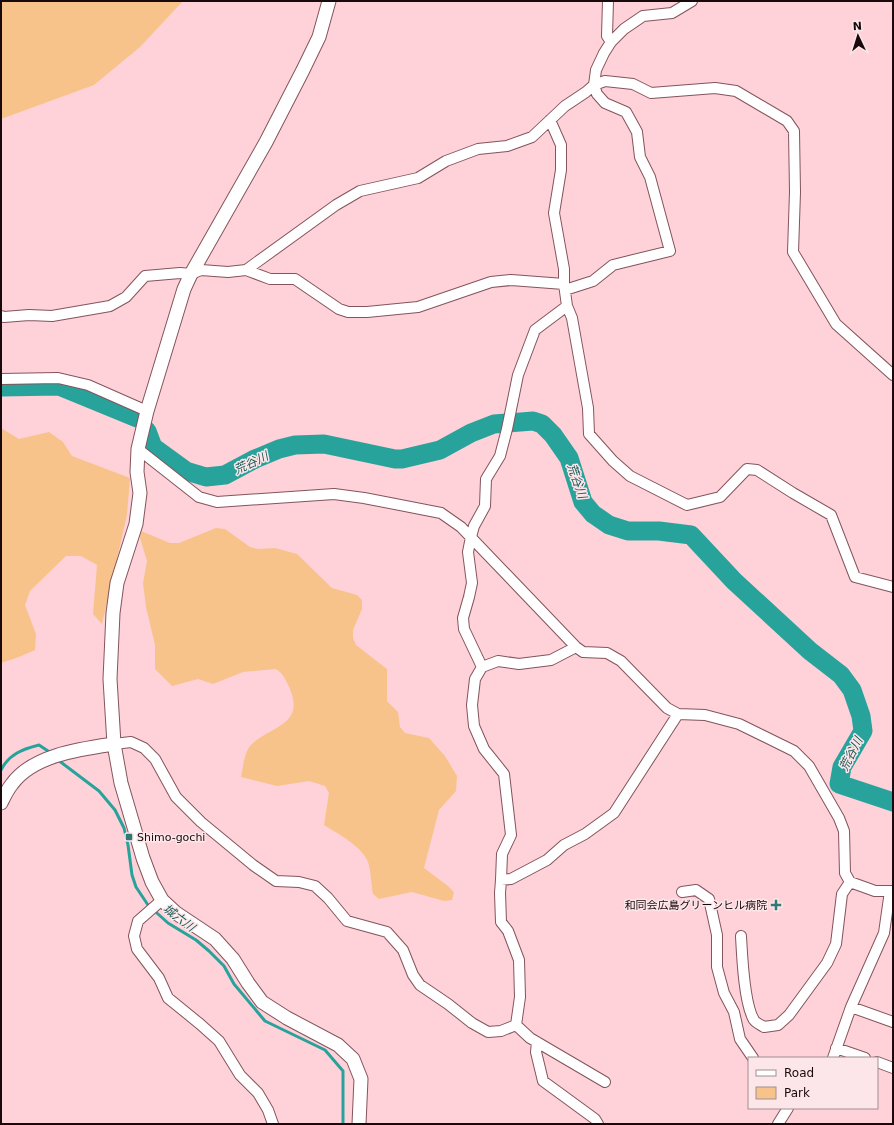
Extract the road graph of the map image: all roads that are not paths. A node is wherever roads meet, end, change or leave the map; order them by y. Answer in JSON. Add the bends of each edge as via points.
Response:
{"nodes":[{"id":1,"x":329,"y":1,"type":"edge"},
{"id":2,"x":608,"y":1,"type":"edge"},
{"id":3,"x":692,"y":1,"type":"edge"},
{"id":4,"x":611,"y":42,"type":"junction"},
{"id":5,"x":594,"y":85,"type":"junction"},
{"id":6,"x":550,"y":120,"type":"junction"},
{"id":7,"x":246,"y":270,"type":"junction"},
{"id":8,"x":191,"y":274,"type":"junction"},
{"id":9,"x":564,"y":287,"type":"junction"},
{"id":10,"x":567,"y":306,"type":"junction"},
{"id":11,"x":1,"y":316,"type":"edge"},
{"id":12,"x":893,"y":375,"type":"edge"},
{"id":13,"x":1,"y":379,"type":"edge"},
{"id":14,"x":147,"y":411,"type":"junction"},
{"id":15,"x":138,"y":449,"type":"junction"},
{"id":16,"x":471,"y":537,"type":"junction"},
{"id":17,"x":893,"y":588,"type":"edge"},
{"id":18,"x":576,"y":647,"type":"junction"},
{"id":19,"x":482,"y":667,"type":"junction"},
{"id":20,"x":678,"y":714,"type":"junction"},
{"id":21,"x":114,"y":744,"type":"junction"},
{"id":22,"x":1,"y":803,"type":"edge"},
{"id":23,"x":501,"y":880,"type":"junction"},
{"id":24,"x":850,"y":882,"type":"junction"},
{"id":25,"x":891,"y":891,"type":"edge"},
{"id":26,"x":682,"y":892,"type":"dead end"},
{"id":27,"x":161,"y":902,"type":"junction"},
{"id":28,"x":741,"y":936,"type":"dead end"},
{"id":29,"x":851,"y":1007,"type":"junction"},
{"id":30,"x":893,"y":1022,"type":"edge"},
{"id":31,"x":516,"y":1025,"type":"junction"},
{"id":32,"x":537,"y":1042,"type":"junction"},
{"id":33,"x":835,"y":1053,"type":"edge"},
{"id":34,"x":752,"y":1057,"type":"edge"},
{"id":35,"x":859,"y":1057,"type":"edge"},
{"id":36,"x":878,"y":1062,"type":"edge"},
{"id":37,"x":893,"y":1068,"type":"edge"},
{"id":38,"x":605,"y":1082,"type":"dead end"},
{"id":39,"x":787,"y":1109,"type":"edge"},
{"id":40,"x":272,"y":1124,"type":"edge"},
{"id":41,"x":359,"y":1124,"type":"edge"},
{"id":42,"x":598,"y":1124,"type":"edge"},
{"id":43,"x":778,"y":1124,"type":"edge"}],
"edges":[{"from":1,"to":8,"type":"street","via":[[318,37],[303,70],[266,142]]},
{"from":2,"to":4,"type":"street","via":[[607,36]]},
{"from":3,"to":4,"type":"street","via":[[672,13],[643,16]]},
{"from":4,"to":5,"type":"street","via":[[596,70]]},
{"from":5,"to":6,"type":"street"},
{"from":5,"to":9,"type":"street","via":[[597,94],[605,103],[626,112],[637,132],[640,157],[650,177],[670,251],[613,265],[593,281]]},
{"from":5,"to":12,"type":"street","via":[[604,81],[633,84],[651,93],[715,88],[736,90],[787,121],[794,131],[793,252],[836,324]]},
{"from":6,"to":7,"type":"street","via":[[532,137],[507,146],[478,149],[446,161],[418,178],[360,191],[336,205]]},
{"from":6,"to":9,"type":"street","via":[[561,145],[561,170],[554,213],[564,269]]},
{"from":7,"to":8,"type":"street","via":[[201,270]]},
{"from":7,"to":9,"type":"street","via":[[270,279],[295,278],[339,309],[348,312],[418,307],[498,281],[511,280]]},
{"from":8,"to":11,"type":"street","via":[[145,276],[126,297],[110,306],[52,316]]},
{"from":8,"to":14,"type":"street","via":[[184,289]]},
{"from":9,"to":10,"type":"street"},
{"from":10,"to":16,"type":"street","via":[[535,330],[518,375],[500,456],[486,479],[485,506]]},
{"from":10,"to":17,"type":"street","via":[[572,318],[588,408],[589,434],[630,476],[687,505],[720,497],[747,469],[758,470],[831,515],[856,578]]},
{"from":13,"to":14,"type":"street","via":[[58,378],[88,385]]},
{"from":14,"to":15,"type":"street"},
{"from":15,"to":16,"type":"street","via":[[199,497],[217,502],[334,494],[364,498],[441,513]]},
{"from":15,"to":21,"type":"street","via":[[137,472],[140,493],[136,524],[117,583],[113,613],[110,679]]},
{"from":16,"to":18,"type":"street"},
{"from":16,"to":19,"type":"street","via":[[468,552],[472,583],[463,618],[464,629]]},
{"from":18,"to":19,"type":"street","via":[[551,660],[519,664],[498,661]]},
{"from":18,"to":20,"type":"street","via":[[583,652],[607,653],[621,661],[667,708]]},
{"from":19,"to":23,"type":"street","via":[[476,679],[472,705],[474,726],[484,749],[504,774],[511,835],[502,854]]},
{"from":20,"to":23,"type":"street","via":[[614,814],[564,845],[547,860],[511,879]]},
{"from":20,"to":24,"type":"street","via":[[705,715],[739,724],[794,751],[809,766],[839,818],[844,831],[845,873]]},
{"from":21,"to":22,"type":"street","via":[[78,749],[42,761],[26,770],[12,784]]},
{"from":21,"to":27,"type":"street","via":[[121,783],[143,858]]},
{"from":21,"to":31,"type":"street","via":[[131,742],[144,748],[155,759],[176,797],[201,822],[276,881],[315,886],[347,921],[387,932],[404,950],[413,975],[420,985],[472,1024],[488,1032],[501,1031]]},
{"from":23,"to":31,"type":"street","via":[[501,922],[508,931],[519,960],[520,996]]},
{"from":24,"to":25,"type":"street","via":[[875,891]]},
{"from":24,"to":28,"type":"street","via":[[842,894],[836,944],[827,963],[790,1015],[778,1025],[764,1027],[755,1021],[749,1008]]},
{"from":25,"to":29,"type":"street","via":[[884,933]]},
{"from":26,"to":34,"type":"street","via":[[696,890],[709,899],[717,935],[717,967],[724,993],[734,1012],[740,1039]]},
{"from":27,"to":40,"type":"street","via":[[138,922],[134,936],[137,949],[159,978],[168,998],[219,1041],[240,1076],[258,1093],[268,1110]]},
{"from":27,"to":41,"type":"street","via":[[215,939],[233,959],[262,1002],[338,1045],[353,1059],[361,1079]]},
{"from":29,"to":30,"type":"street"},
{"from":29,"to":33,"type":"street"},
{"from":31,"to":32,"type":"street"},
{"from":32,"to":38,"type":"street"},
{"from":32,"to":42,"type":"street","via":[[536,1052],[543,1082],[595,1119]]},
{"from":33,"to":35,"type":"street"},
{"from":36,"to":37,"type":"street"},
{"from":39,"to":43,"type":"street"}]}
